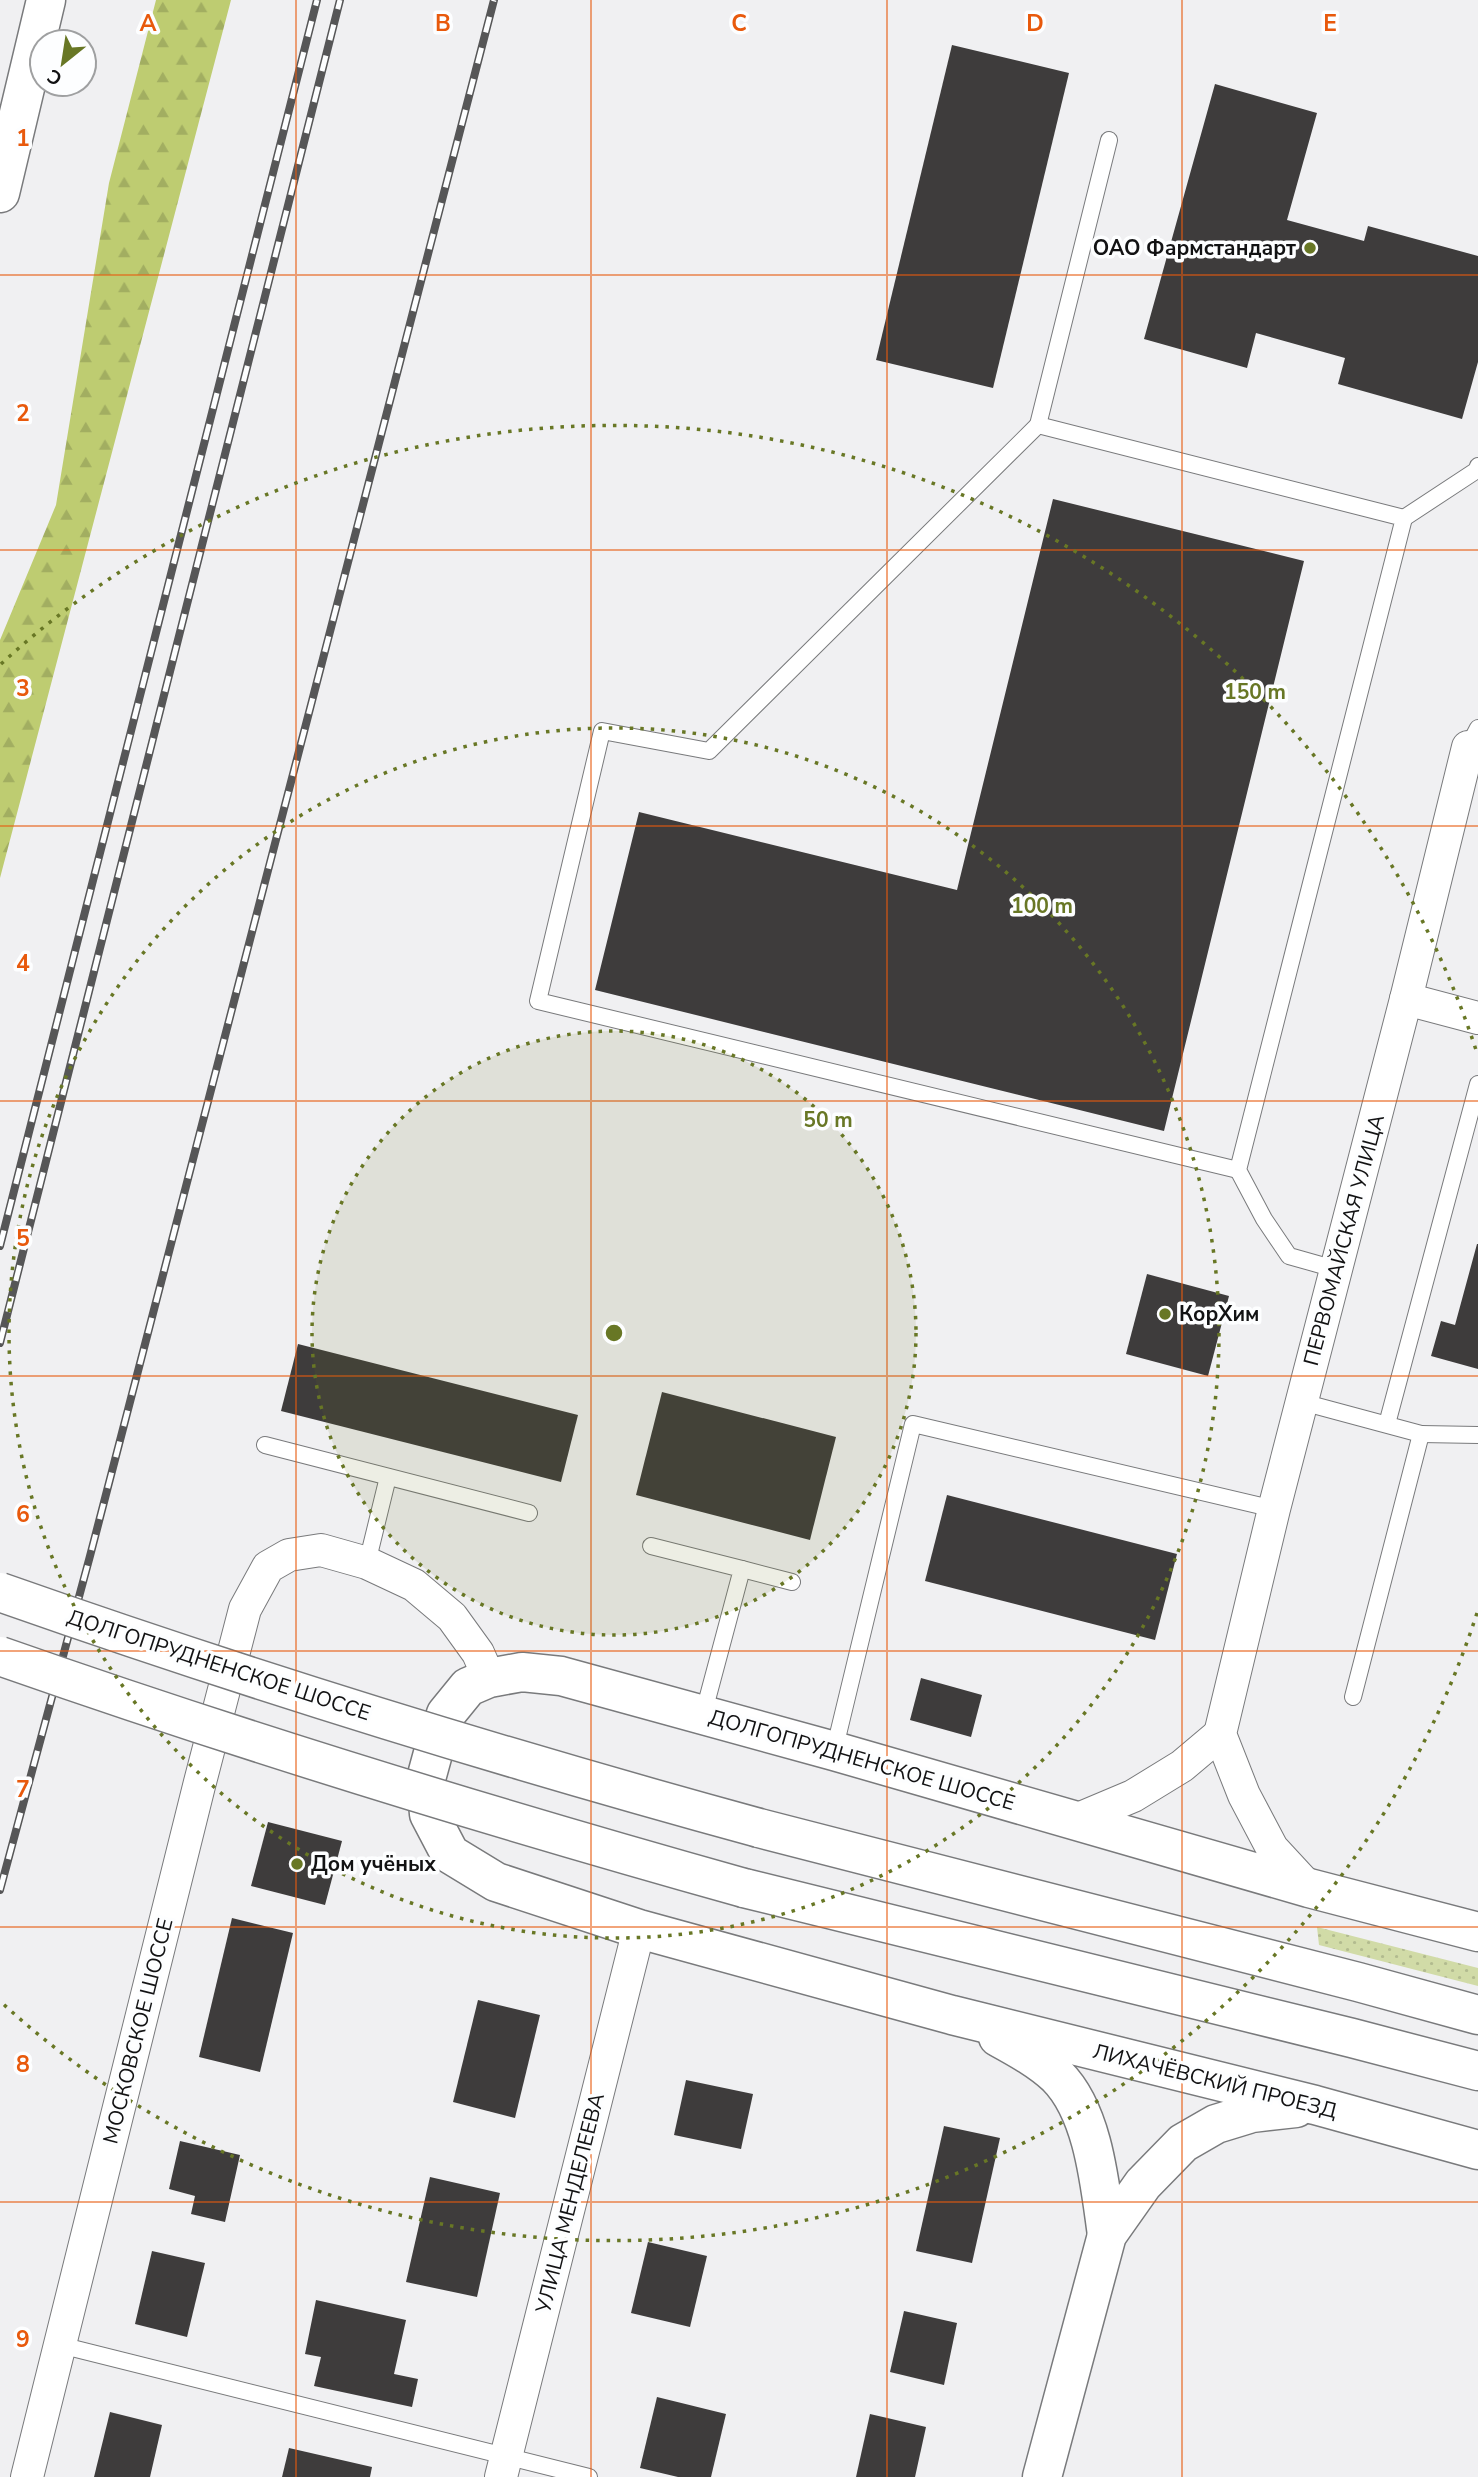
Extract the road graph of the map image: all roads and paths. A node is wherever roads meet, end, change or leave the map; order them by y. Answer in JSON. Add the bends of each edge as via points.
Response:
{"nodes":[{"id":1,"x":46,"y":0,"type":"edge"},
{"id":2,"x":1109,"y":141,"type":"dead end"},
{"id":3,"x":0,"y":193,"type":"edge"},
{"id":4,"x":1038,"y":425,"type":"junction"},
{"id":5,"x":1478,"y":466,"type":"edge"},
{"id":6,"x":1404,"y":518,"type":"junction"},
{"id":7,"x":1473,"y":738,"type":"edge"},
{"id":8,"x":1406,"y":999,"type":"junction"},
{"id":9,"x":1478,"y":1018,"type":"edge"},
{"id":10,"x":1478,"y":1084,"type":"edge"},
{"id":11,"x":1238,"y":1170,"type":"junction"},
{"id":12,"x":1335,"y":1269,"type":"junction"},
{"id":13,"x":1302,"y":1402,"type":"junction"},
{"id":14,"x":1387,"y":1424,"type":"junction"},
{"id":15,"x":1421,"y":1434,"type":"junction"},
{"id":16,"x":1478,"y":1435,"type":"edge"},
{"id":17,"x":265,"y":1445,"type":"dead end"},
{"id":18,"x":388,"y":1477,"type":"junction"},
{"id":19,"x":1274,"y":1509,"type":"junction"},
{"id":20,"x":528,"y":1513,"type":"dead end"},
{"id":21,"x":652,"y":1546,"type":"dead end"},
{"id":22,"x":367,"y":1563,"type":"junction"},
{"id":23,"x":741,"y":1569,"type":"junction"},
{"id":24,"x":792,"y":1582,"type":"dead end"},
{"id":25,"x":0,"y":1592,"type":"edge"},
{"id":26,"x":0,"y":1656,"type":"edge"},
{"id":27,"x":489,"y":1678,"type":"junction"},
{"id":28,"x":1353,"y":1697,"type":"dead end"},
{"id":29,"x":703,"y":1715,"type":"junction"},
{"id":30,"x":1220,"y":1734,"type":"junction"},
{"id":31,"x":834,"y":1751,"type":"junction"},
{"id":32,"x":1076,"y":1820,"type":"junction"},
{"id":33,"x":1310,"y":1888,"type":"junction"},
{"id":34,"x":639,"y":1929,"type":"junction"},
{"id":35,"x":1478,"y":1930,"type":"edge"},
{"id":36,"x":952,"y":2014,"type":"junction"},
{"id":37,"x":1478,"y":2015,"type":"edge"},
{"id":38,"x":1478,"y":2071,"type":"edge"},
{"id":39,"x":1315,"y":2105,"type":"junction"},
{"id":40,"x":1478,"y":2150,"type":"edge"},
{"id":41,"x":1107,"y":2235,"type":"junction"},
{"id":42,"x":60,"y":2345,"type":"junction"},
{"id":43,"x":504,"y":2467,"type":"edge"},
{"id":44,"x":27,"y":2477,"type":"edge"},
{"id":45,"x":589,"y":2477,"type":"edge"},
{"id":46,"x":1042,"y":2477,"type":"edge"}],
"edges":[{"from":1,"to":3,"type":"main road"},
{"from":2,"to":4,"type":"lane"},
{"from":4,"to":6,"type":"lane"},
{"from":4,"to":11,"type":"lane","via":[[709,751],[602,731],[538,1001]]},
{"from":5,"to":6,"type":"lane"},
{"from":6,"to":11,"type":"lane"},
{"from":7,"to":8,"type":"street","name":"ПЕРВОМАЙСКАЯ УЛИЦА"},
{"from":8,"to":9,"type":"street"},
{"from":8,"to":12,"type":"street","name":"ПЕРВОМАЙСКАЯ УЛИЦА"},
{"from":10,"to":14,"type":"lane"},
{"from":11,"to":12,"type":"lane","via":[[1289,1256]]},
{"from":12,"to":13,"type":"street","name":"ПЕРВОМАЙСКАЯ УЛИЦА"},
{"from":13,"to":14,"type":"lane"},
{"from":13,"to":19,"type":"street","name":"ПЕРВОМАЙСКАЯ УЛИЦА"},
{"from":14,"to":15,"type":"lane"},
{"from":15,"to":16,"type":"lane"},
{"from":15,"to":28,"type":"lane"},
{"from":17,"to":18,"type":"lane"},
{"from":18,"to":20,"type":"lane"},
{"from":18,"to":22,"type":"lane"},
{"from":19,"to":30,"type":"street","name":"ПЕРВОМАЙСКАЯ УЛИЦА"},
{"from":19,"to":31,"type":"lane","via":[[914,1424]]},
{"from":21,"to":23,"type":"lane"},
{"from":22,"to":27,"type":"street","name":"МОСКОВСКОЕ ШОССЕ","via":[[414,1585],[453,1616]]},
{"from":22,"to":42,"type":"street","name":"МОСКОВСКОЕ ШОССЕ","via":[[321,1550],[289,1555],[268,1567],[245,1609]]},
{"from":23,"to":24,"type":"lane"},
{"from":23,"to":29,"type":"lane"},
{"from":25,"to":37,"type":"main road","name":"ДОЛГОПРУДНЕНСКОЕ ШОССЕ","bridge":true,"via":[[139,1641],[563,1775]]},
{"from":26,"to":38,"type":"main road","bridge":true,"via":[[547,1833],[744,1888]]},
{"from":27,"to":29,"type":"main road","name":"ДОЛГОПРУДНЕНСКОЕ ШОССЕ","via":[[522,1672],[561,1676]]},
{"from":27,"to":34,"type":"main road","name":"ДОЛГОПРУДНЕНСКОЕ ШОССЕ","via":[[468,1687],[446,1714],[426,1779],[429,1814],[450,1854],[496,1882]]},
{"from":29,"to":31,"type":"main road","name":"ДОЛГОПРУДНЕНСКОЕ ШОССЕ"},
{"from":30,"to":32,"type":"street","via":[[1182,1766],[1133,1796]]},
{"from":30,"to":33,"type":"street","via":[[1272,1848]]},
{"from":31,"to":32,"type":"main road","name":"ДОЛГОПРУДНЕНСКОЕ ШОССЕ"},
{"from":32,"to":33,"type":"main road","name":"ДОЛГОПРУДНЕНСКОЕ ШОССЕ"},
{"from":33,"to":35,"type":"main road","name":"ДОЛГОПРУДНЕНСКОЕ ШОССЕ"},
{"from":34,"to":36,"type":"main road","name":"ДОЛГОПРУДНЕНСКОЕ ШОССЕ"},
{"from":34,"to":43,"type":"street","name":"УЛИЦА МЕНДЕЛЕЕВА"},
{"from":36,"to":39,"type":"main road","name":"ЛИХАЧЁВСКИЙ ПРОЕЗД"},
{"from":36,"to":41,"type":"main road","via":[[1021,2049],[1058,2077],[1081,2111]]},
{"from":39,"to":40,"type":"main road","name":"ЛИХАЧЁВСКИЙ ПРОЕЗД"},
{"from":39,"to":41,"type":"main road","via":[[1252,2113],[1216,2124],[1183,2143],[1143,2184]]},
{"from":41,"to":46,"type":"main road"},
{"from":42,"to":43,"type":"lane"},
{"from":42,"to":44,"type":"street","name":"МОСКОВСКОЕ ШОССЕ"},
{"from":43,"to":45,"type":"lane"}]}
